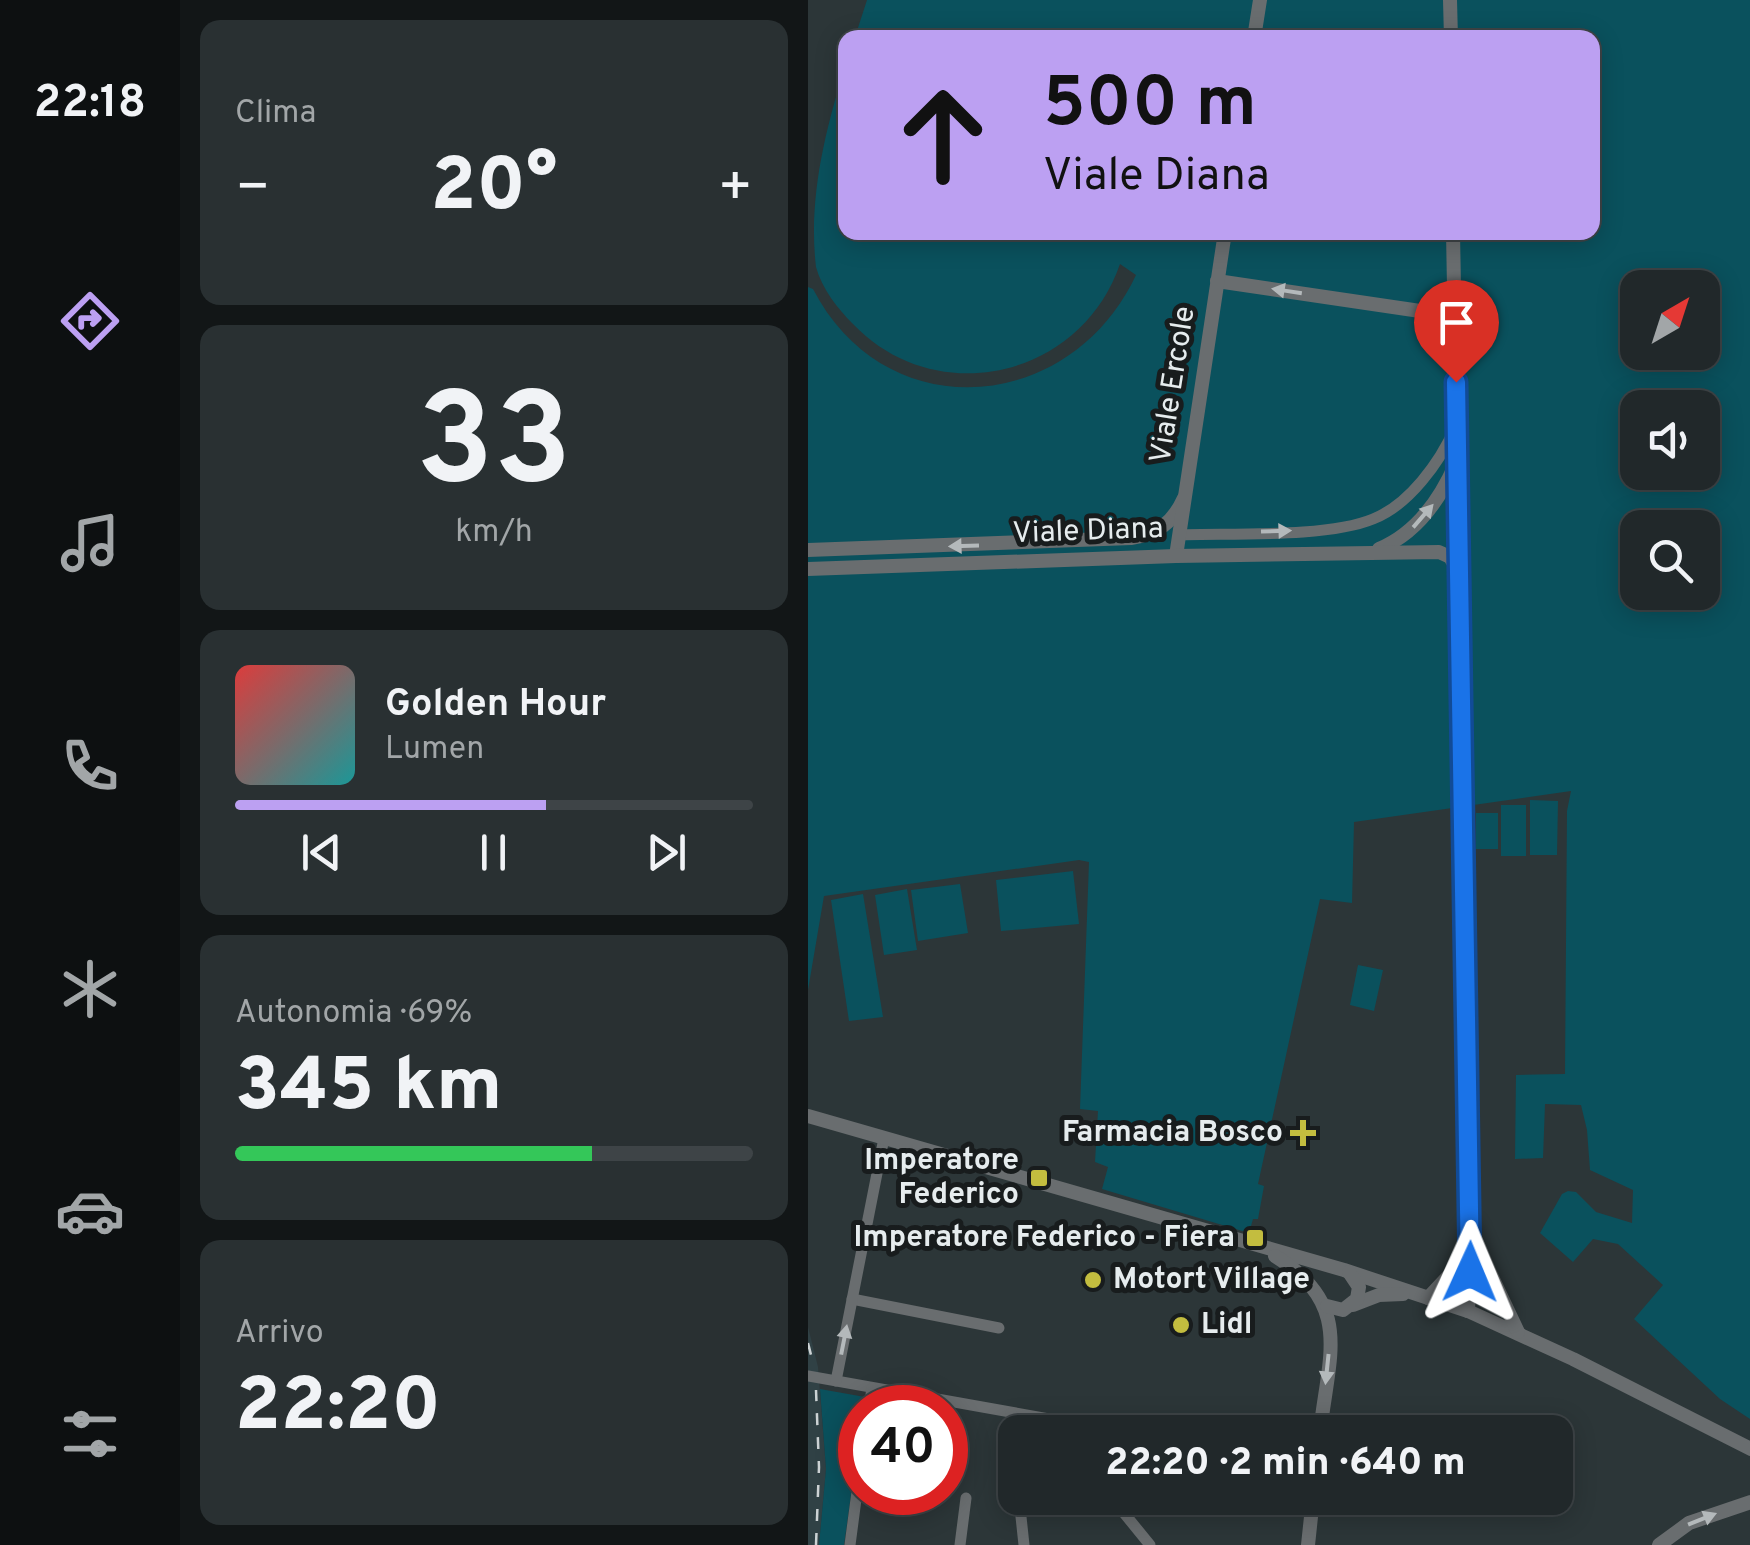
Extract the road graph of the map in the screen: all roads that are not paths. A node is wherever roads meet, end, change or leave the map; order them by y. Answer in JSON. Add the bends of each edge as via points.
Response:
{"nodes":[{"id":1,"x":1260,"y":0,"type":"edge"},
{"id":2,"x":1450,"y":0,"type":"edge"},
{"id":3,"x":1255,"y":30,"type":"edge"},
{"id":4,"x":1451,"y":30,"type":"edge"},
{"id":5,"x":1224,"y":240,"type":"edge"},
{"id":6,"x":1453,"y":240,"type":"edge"},
{"id":7,"x":1218,"y":281,"type":"junction"},
{"id":8,"x":1454,"y":316,"type":"junction"},
{"id":9,"x":1457,"y":422,"type":"junction"},
{"id":10,"x":1458,"y":460,"type":"junction"},
{"id":11,"x":1184,"y":498,"type":"junction"},
{"id":12,"x":1179,"y":534,"type":"junction"},
{"id":13,"x":808,"y":550,"type":"edge"},
{"id":14,"x":1370,"y":553,"type":"junction"},
{"id":15,"x":1176,"y":556,"type":"junction"},
{"id":16,"x":808,"y":569,"type":"edge"},
{"id":17,"x":1460,"y":575,"type":"junction"},
{"id":18,"x":808,"y":1116,"type":"edge"},
{"id":19,"x":884,"y":1138,"type":"junction"},
{"id":20,"x":1471,"y":1234,"type":"junction"},
{"id":21,"x":1266,"y":1250,"type":"junction"},
{"id":22,"x":1344,"y":1271,"type":"junction"},
{"id":23,"x":1318,"y":1292,"type":"junction"},
{"id":24,"x":1421,"y":1296,"type":"junction"},
{"id":25,"x":852,"y":1299,"type":"junction"},
{"id":26,"x":1353,"y":1304,"type":"junction"},
{"id":27,"x":1327,"y":1306,"type":"junction"},
{"id":28,"x":1468,"y":1311,"type":"junction"},
{"id":29,"x":999,"y":1328,"type":"dead end"},
{"id":30,"x":1518,"y":1332,"type":"junction"},
{"id":31,"x":808,"y":1376,"type":"edge"},
{"id":32,"x":836,"y":1381,"type":"junction"},
{"id":33,"x":857,"y":1385,"type":"edge"},
{"id":34,"x":968,"y":1405,"type":"edge"},
{"id":35,"x":1011,"y":1413,"type":"joint"},
{"id":36,"x":1023,"y":1415,"type":"edge"},
{"id":37,"x":1322,"y":1415,"type":"edge"},
{"id":38,"x":1750,"y":1449,"type":"edge"},
{"id":39,"x":1750,"y":1502,"type":"edge"},
{"id":40,"x":854,"y":1515,"type":"edge"},
{"id":41,"x":964,"y":1515,"type":"edge"},
{"id":42,"x":1021,"y":1515,"type":"edge"},
{"id":43,"x":1125,"y":1515,"type":"edge"},
{"id":44,"x":1311,"y":1515,"type":"edge"},
{"id":45,"x":850,"y":1545,"type":"edge"},
{"id":46,"x":960,"y":1545,"type":"edge"},
{"id":47,"x":1024,"y":1545,"type":"edge"},
{"id":48,"x":1150,"y":1545,"type":"edge"},
{"id":49,"x":1308,"y":1545,"type":"edge"},
{"id":50,"x":1660,"y":1545,"type":"edge"}],
"edges":[{"from":1,"to":3,"type":"street"},
{"from":2,"to":4,"type":"street"},
{"from":5,"to":7,"type":"street","name":"Viale Ercole"},
{"from":6,"to":8,"type":"street"},
{"from":8,"to":7,"type":"street","name":"Viale Ercole","one_way":true},
{"from":7,"to":11,"type":"street","name":"Viale Ercole"},
{"from":8,"to":9,"type":"street"},
{"from":9,"to":10,"type":"street"},
{"from":12,"to":9,"type":"street","name":"Viale Diana","one_way":true,"via":[[1320,530],[1373,520],[1412,491]]},
{"from":14,"to":10,"type":"street","name":"Viale Diana","one_way":true,"via":[[1418,524]]},
{"from":10,"to":17,"type":"street"},
{"from":11,"to":12,"type":"street","name":"Viale Ercole"},
{"from":11,"to":13,"type":"street","name":"Viale Diana","one_way":true,"via":[[1164,526],[1131,538]]},
{"from":12,"to":15,"type":"street","name":"Viale Ercole"},
{"from":14,"to":15,"type":"street","name":"Viale Diana"},
{"from":14,"to":17,"type":"street","name":"Viale Diana","via":[[1445,554]]},
{"from":15,"to":16,"type":"street","name":"Viale Diana"},
{"from":17,"to":20,"type":"street"},
{"from":18,"to":19,"type":"street"},
{"from":19,"to":21,"type":"street"},
{"from":19,"to":25,"type":"street"},
{"from":20,"to":24,"type":"street","via":[[1462,1259]]},
{"from":20,"to":28,"type":"street"},
{"from":20,"to":30,"type":"street"},
{"from":21,"to":22,"type":"street"},
{"from":21,"to":23,"type":"street"},
{"from":22,"to":23,"type":"street","via":[[1324,1276]]},
{"from":22,"to":24,"type":"street"},
{"from":22,"to":26,"type":"street","via":[[1359,1287]]},
{"from":23,"to":27,"type":"street"},
{"from":24,"to":26,"type":"street","via":[[1379,1295]]},
{"from":24,"to":28,"type":"street"},
{"from":25,"to":29,"type":"street"},
{"from":32,"to":25,"type":"street","one_way":true},
{"from":26,"to":27,"type":"street"},
{"from":27,"to":37,"type":"street","one_way":true},
{"from":28,"to":30,"type":"street"},
{"from":30,"to":38,"type":"street"},
{"from":31,"to":32,"type":"street"},
{"from":32,"to":33,"type":"street"},
{"from":34,"to":35,"type":"street"},
{"from":35,"to":36,"type":"street"},
{"from":50,"to":39,"type":"street","one_way":true,"via":[[1690,1523]]},
{"from":40,"to":45,"type":"street"},
{"from":41,"to":46,"type":"street"},
{"from":42,"to":47,"type":"street"},
{"from":43,"to":48,"type":"street"},
{"from":44,"to":49,"type":"street"}]}
